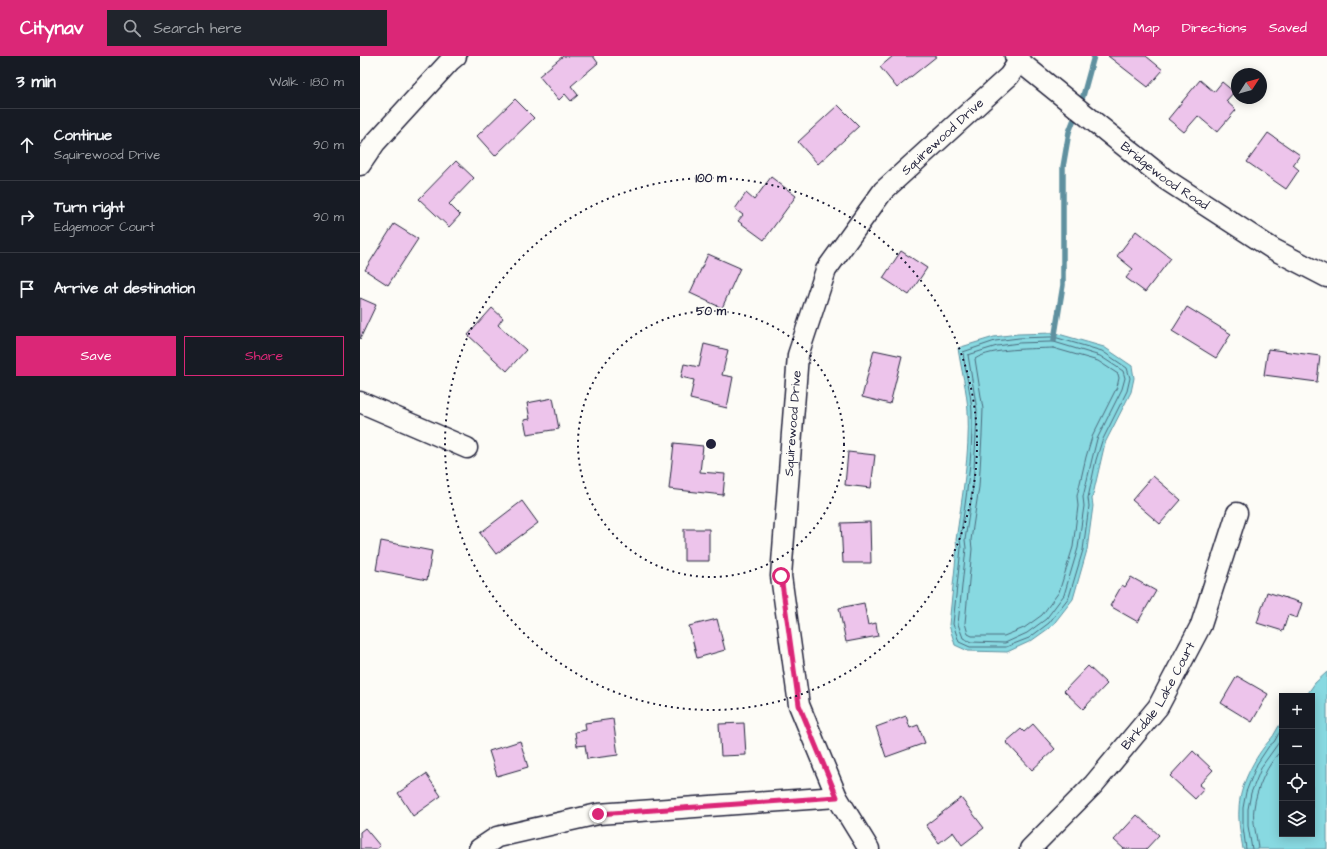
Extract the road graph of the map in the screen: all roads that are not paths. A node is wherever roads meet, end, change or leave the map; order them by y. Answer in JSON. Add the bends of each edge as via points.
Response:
{"nodes":[{"id":1,"x":456,"y":56,"type":"edge"},
{"id":2,"x":1017,"y":58,"type":"edge"},
{"id":3,"x":360,"y":165,"type":"edge"},
{"id":4,"x":1327,"y":276,"type":"edge"},
{"id":5,"x":360,"y":402,"type":"edge"},
{"id":6,"x":466,"y":448,"type":"dead end"},
{"id":7,"x":1237,"y":514,"type":"dead end"},
{"id":8,"x":837,"y":797,"type":"junction"},
{"id":9,"x":479,"y":849,"type":"edge"},
{"id":10,"x":869,"y":849,"type":"edge"},
{"id":11,"x":1030,"y":849,"type":"edge"}],
"edges":[{"from":1,"to":3,"type":"street","via":[[375,143]]},
{"from":2,"to":4,"type":"street","name":"Bridgewood Road","via":[[1165,179],[1273,249]]},
{"from":2,"to":8,"type":"street","name":"Squirewood Drive","via":[[1009,76],[883,191],[826,270],[798,355],[781,576],[799,705]]},
{"from":5,"to":6,"type":"street"},
{"from":7,"to":11,"type":"street","name":"Birkdale Lake Court","via":[[1201,625],[1158,707],[1094,784]]},
{"from":8,"to":9,"type":"street","via":[[598,814],[497,837]]},
{"from":8,"to":10,"type":"street","name":"Squirewood Drive"}]}
